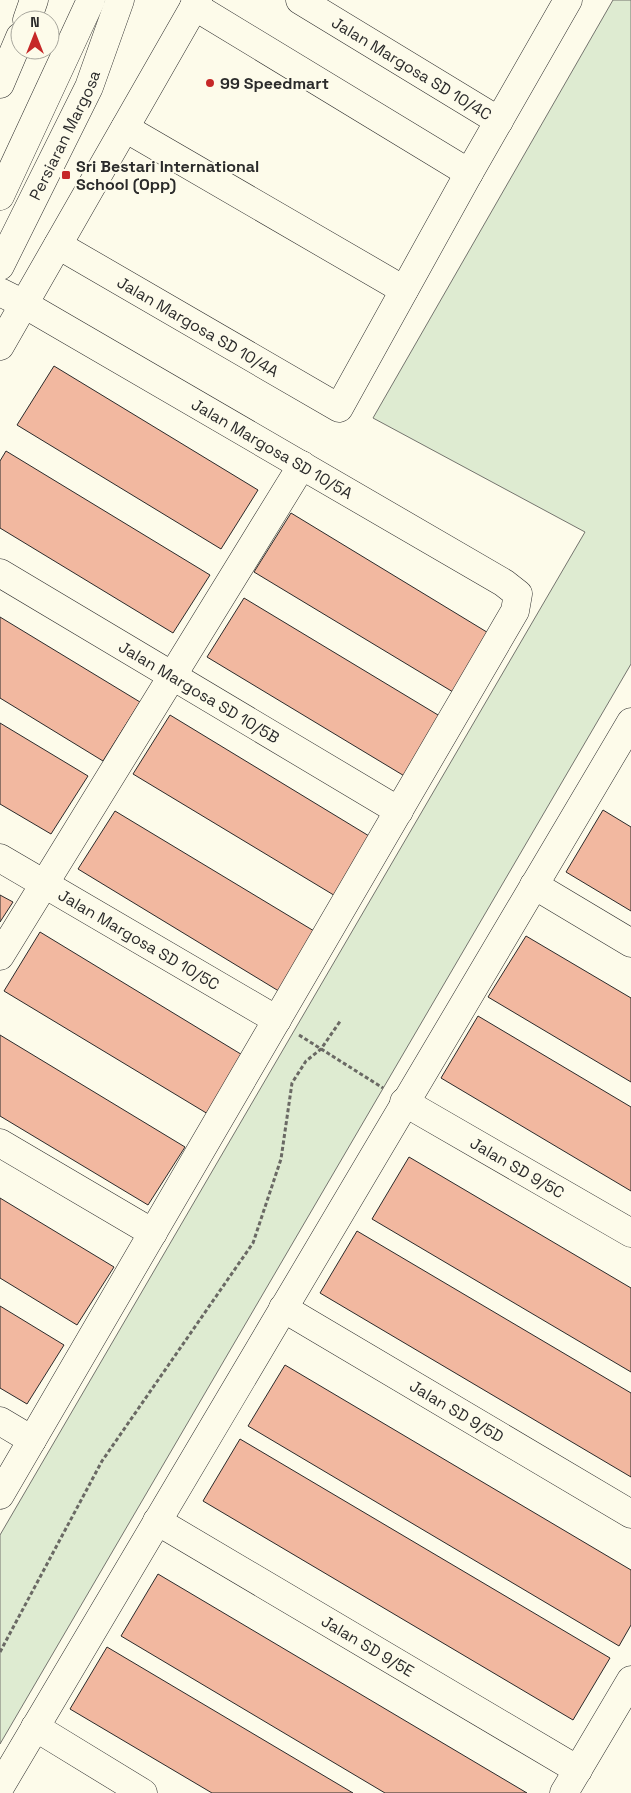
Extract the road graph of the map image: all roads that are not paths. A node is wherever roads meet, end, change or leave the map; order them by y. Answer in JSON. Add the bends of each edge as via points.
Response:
{"nodes":[{"id":1,"x":91,"y":0,"type":"edge"},
{"id":2,"x":120,"y":0,"type":"edge"},
{"id":3,"x":300,"y":0,"type":"edge"},
{"id":4,"x":568,"y":0,"type":"edge"},
{"id":5,"x":196,"y":3,"type":"edge"},
{"id":6,"x":10,"y":59,"type":"edge"},
{"id":7,"x":2,"y":76,"type":"edge"},
{"id":8,"x":498,"y":121,"type":"junction"},
{"id":9,"x":125,"y":128,"type":"junction"},
{"id":10,"x":469,"y":173,"type":"junction"},
{"id":11,"x":0,"y":196,"type":"edge"},
{"id":12,"x":58,"y":245,"type":"junction"},
{"id":13,"x":0,"y":266,"type":"edge"},
{"id":14,"x":404,"y":290,"type":"junction"},
{"id":15,"x":0,"y":292,"type":"edge"},
{"id":16,"x":24,"y":304,"type":"junction"},
{"id":17,"x":0,"y":346,"type":"edge"},
{"id":18,"x":302,"y":465,"type":"junction"},
{"id":19,"x":0,"y":573,"type":"edge"},
{"id":20,"x":172,"y":675,"type":"junction"},
{"id":21,"x":631,"y":722,"type":"edge"},
{"id":22,"x":399,"y":811,"type":"junction"},
{"id":23,"x":0,"y":858,"type":"edge"},
{"id":24,"x":44,"y":884,"type":"junction"},
{"id":25,"x":534,"y":885,"type":"junction"},
{"id":26,"x":631,"y":943,"type":"edge"},
{"id":27,"x":0,"y":956,"type":"edge"},
{"id":28,"x":277,"y":1020,"type":"junction"},
{"id":29,"x":404,"y":1102,"type":"junction"},
{"id":30,"x":0,"y":1142,"type":"edge"},
{"id":31,"x":153,"y":1233,"type":"junction"},
{"id":32,"x":631,"y":1233,"type":"edge"},
{"id":33,"x":283,"y":1308,"type":"junction"},
{"id":34,"x":0,"y":1421,"type":"edge"},
{"id":35,"x":32,"y":1440,"type":"junction"},
{"id":36,"x":0,"y":1495,"type":"edge"},
{"id":37,"x":631,"y":1514,"type":"edge"},
{"id":38,"x":157,"y":1521,"type":"junction"},
{"id":39,"x":631,"y":1680,"type":"edge"},
{"id":40,"x":35,"y":1727,"type":"junction"},
{"id":41,"x":578,"y":1770,"type":"junction"},
{"id":42,"x":0,"y":1787,"type":"edge"},
{"id":43,"x":143,"y":1793,"type":"edge"},
{"id":44,"x":564,"y":1793,"type":"edge"}],
"edges":[{"from":1,"to":11,"type":"street","name":"Persiaran Margosa"},
{"from":2,"to":13,"type":"street","name":"Persiaran Margosa","via":[[90,87]]},
{"from":3,"to":8,"type":"street","name":"Jalan Margosa SD 10/4C"},
{"from":4,"to":8,"type":"street"},
{"from":5,"to":9,"type":"street"},
{"from":5,"to":10,"type":"street"},
{"from":6,"to":7,"type":"street"},
{"from":8,"to":10,"type":"street"},
{"from":9,"to":12,"type":"street"},
{"from":9,"to":14,"type":"street"},
{"from":10,"to":14,"type":"street"},
{"from":12,"to":14,"type":"street","name":"Jalan Margosa SD 10/4A","via":[[339,408]]},
{"from":12,"to":16,"type":"street"},
{"from":15,"to":16,"type":"street","name":"Jalan Margosa SD 10/5A"},
{"from":16,"to":17,"type":"street"},
{"from":16,"to":18,"type":"street","name":"Jalan Margosa SD 10/5A"},
{"from":18,"to":20,"type":"street"},
{"from":18,"to":22,"type":"street","name":"Jalan Margosa SD 10/5A","via":[[518,594],[515,611]]},
{"from":19,"to":20,"type":"street","name":"Jalan Margosa SD 10/5B"},
{"from":20,"to":22,"type":"street","name":"Jalan Margosa SD 10/5B"},
{"from":20,"to":24,"type":"street"},
{"from":21,"to":25,"type":"street"},
{"from":22,"to":28,"type":"street"},
{"from":23,"to":24,"type":"street","name":"Jalan Margosa SD 10/5C"},
{"from":24,"to":27,"type":"street"},
{"from":24,"to":28,"type":"street","name":"Jalan Margosa SD 10/5C"},
{"from":25,"to":26,"type":"street"},
{"from":25,"to":29,"type":"street"},
{"from":28,"to":31,"type":"street"},
{"from":29,"to":32,"type":"street","name":"Jalan SD 9/5C"},
{"from":29,"to":33,"type":"street"},
{"from":30,"to":31,"type":"street"},
{"from":31,"to":35,"type":"street"},
{"from":33,"to":37,"type":"street","name":"Jalan SD 9/5D"},
{"from":33,"to":38,"type":"street"},
{"from":34,"to":35,"type":"street"},
{"from":35,"to":36,"type":"street"},
{"from":38,"to":40,"type":"street"},
{"from":38,"to":41,"type":"street","name":"Jalan SD 9/5E"},
{"from":39,"to":41,"type":"street"},
{"from":40,"to":42,"type":"street"},
{"from":40,"to":43,"type":"street"},
{"from":41,"to":44,"type":"street"}]}
